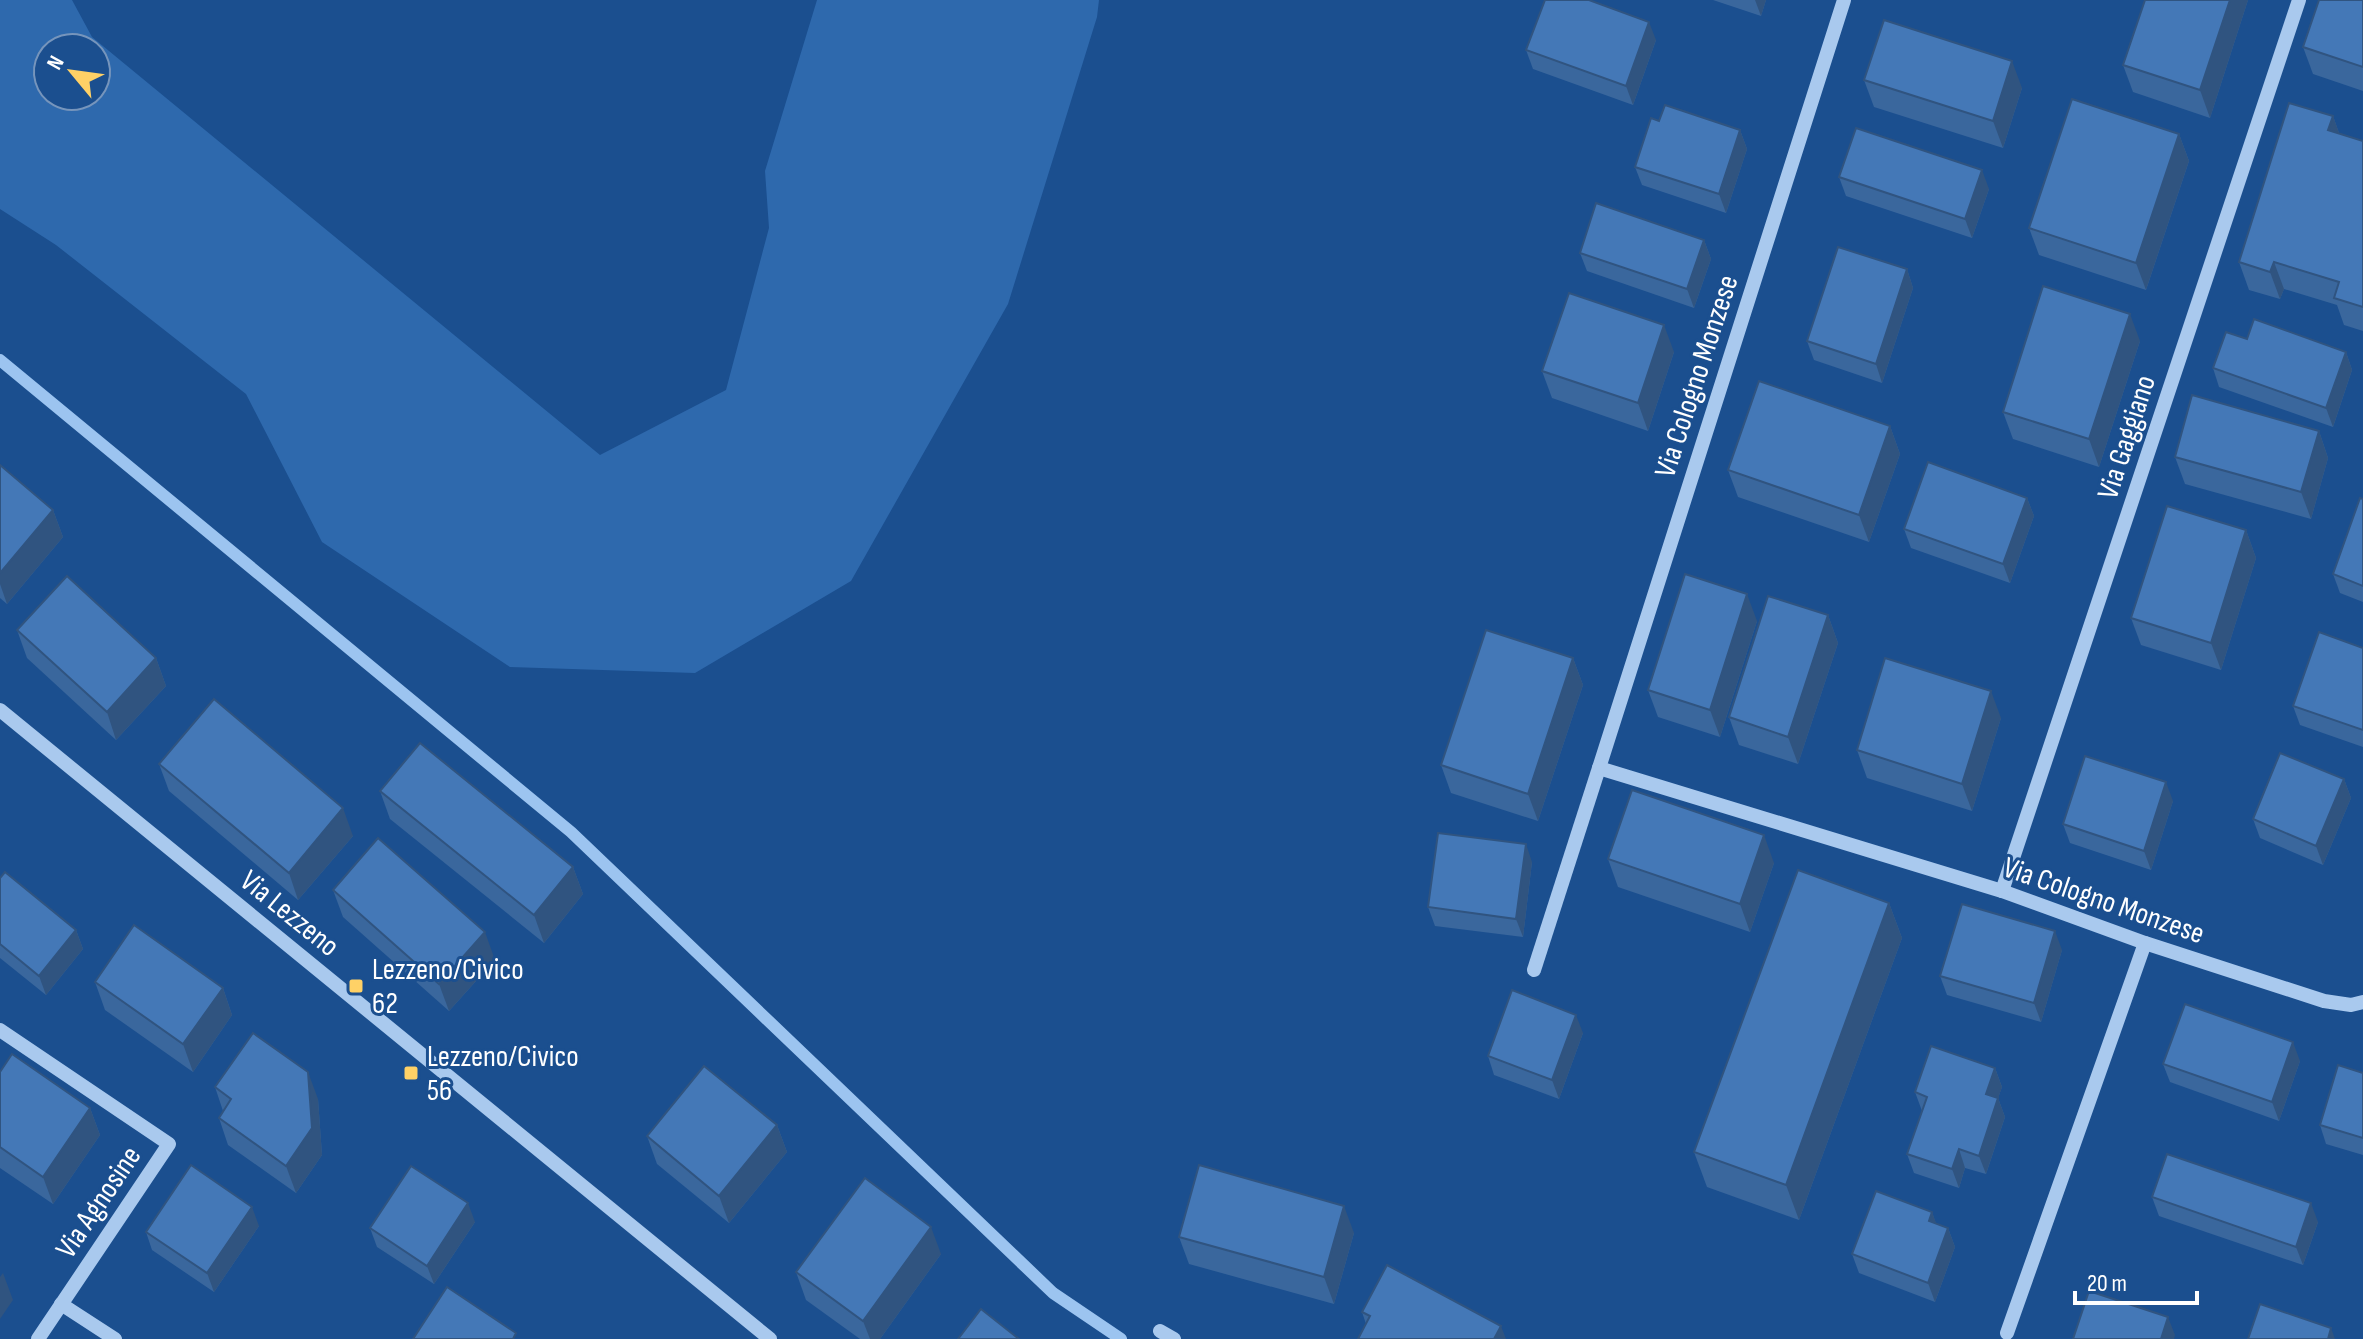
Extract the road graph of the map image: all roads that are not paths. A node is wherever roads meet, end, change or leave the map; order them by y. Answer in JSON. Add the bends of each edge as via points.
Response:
{"nodes":[{"id":1,"x":1844,"y":0,"type":"edge"},
{"id":2,"x":2299,"y":0,"type":"edge"},
{"id":3,"x":0,"y":710,"type":"edge"},
{"id":4,"x":1599,"y":768,"type":"junction"},
{"id":5,"x":2002,"y":891,"type":"junction"},
{"id":6,"x":2145,"y":943,"type":"junction"},
{"id":7,"x":1534,"y":970,"type":"dead end"},
{"id":8,"x":2363,"y":1002,"type":"edge"},
{"id":9,"x":0,"y":1030,"type":"edge"},
{"id":10,"x":61,"y":1304,"type":"junction"},
{"id":11,"x":1160,"y":1331,"type":"dead end"},
{"id":12,"x":2007,"y":1333,"type":"dead end"},
{"id":13,"x":38,"y":1339,"type":"edge"},
{"id":14,"x":115,"y":1339,"type":"edge"},
{"id":15,"x":770,"y":1339,"type":"edge"},
{"id":16,"x":1174,"y":1339,"type":"edge"}],
"edges":[{"from":1,"to":4,"type":"street","name":"Via Cologno Monzese"},
{"from":2,"to":5,"type":"street","name":"Via Gaggiano"},
{"from":3,"to":15,"type":"street","name":"Via Lezzeno"},
{"from":4,"to":5,"type":"street","name":"Via Cologno Monzese"},
{"from":4,"to":7,"type":"street","name":"Via Cologno Monzese"},
{"from":5,"to":6,"type":"street","name":"Via Cologno Monzese"},
{"from":6,"to":8,"type":"street","name":"Via Cologno Monzese","via":[[2324,1001]]},
{"from":6,"to":12,"type":"street"},
{"from":9,"to":10,"type":"street","name":"Via Agnosine","via":[[169,1144]]},
{"from":10,"to":13,"type":"street","name":"Via Agnosine"},
{"from":10,"to":14,"type":"street"},
{"from":11,"to":16,"type":"street"}]}
